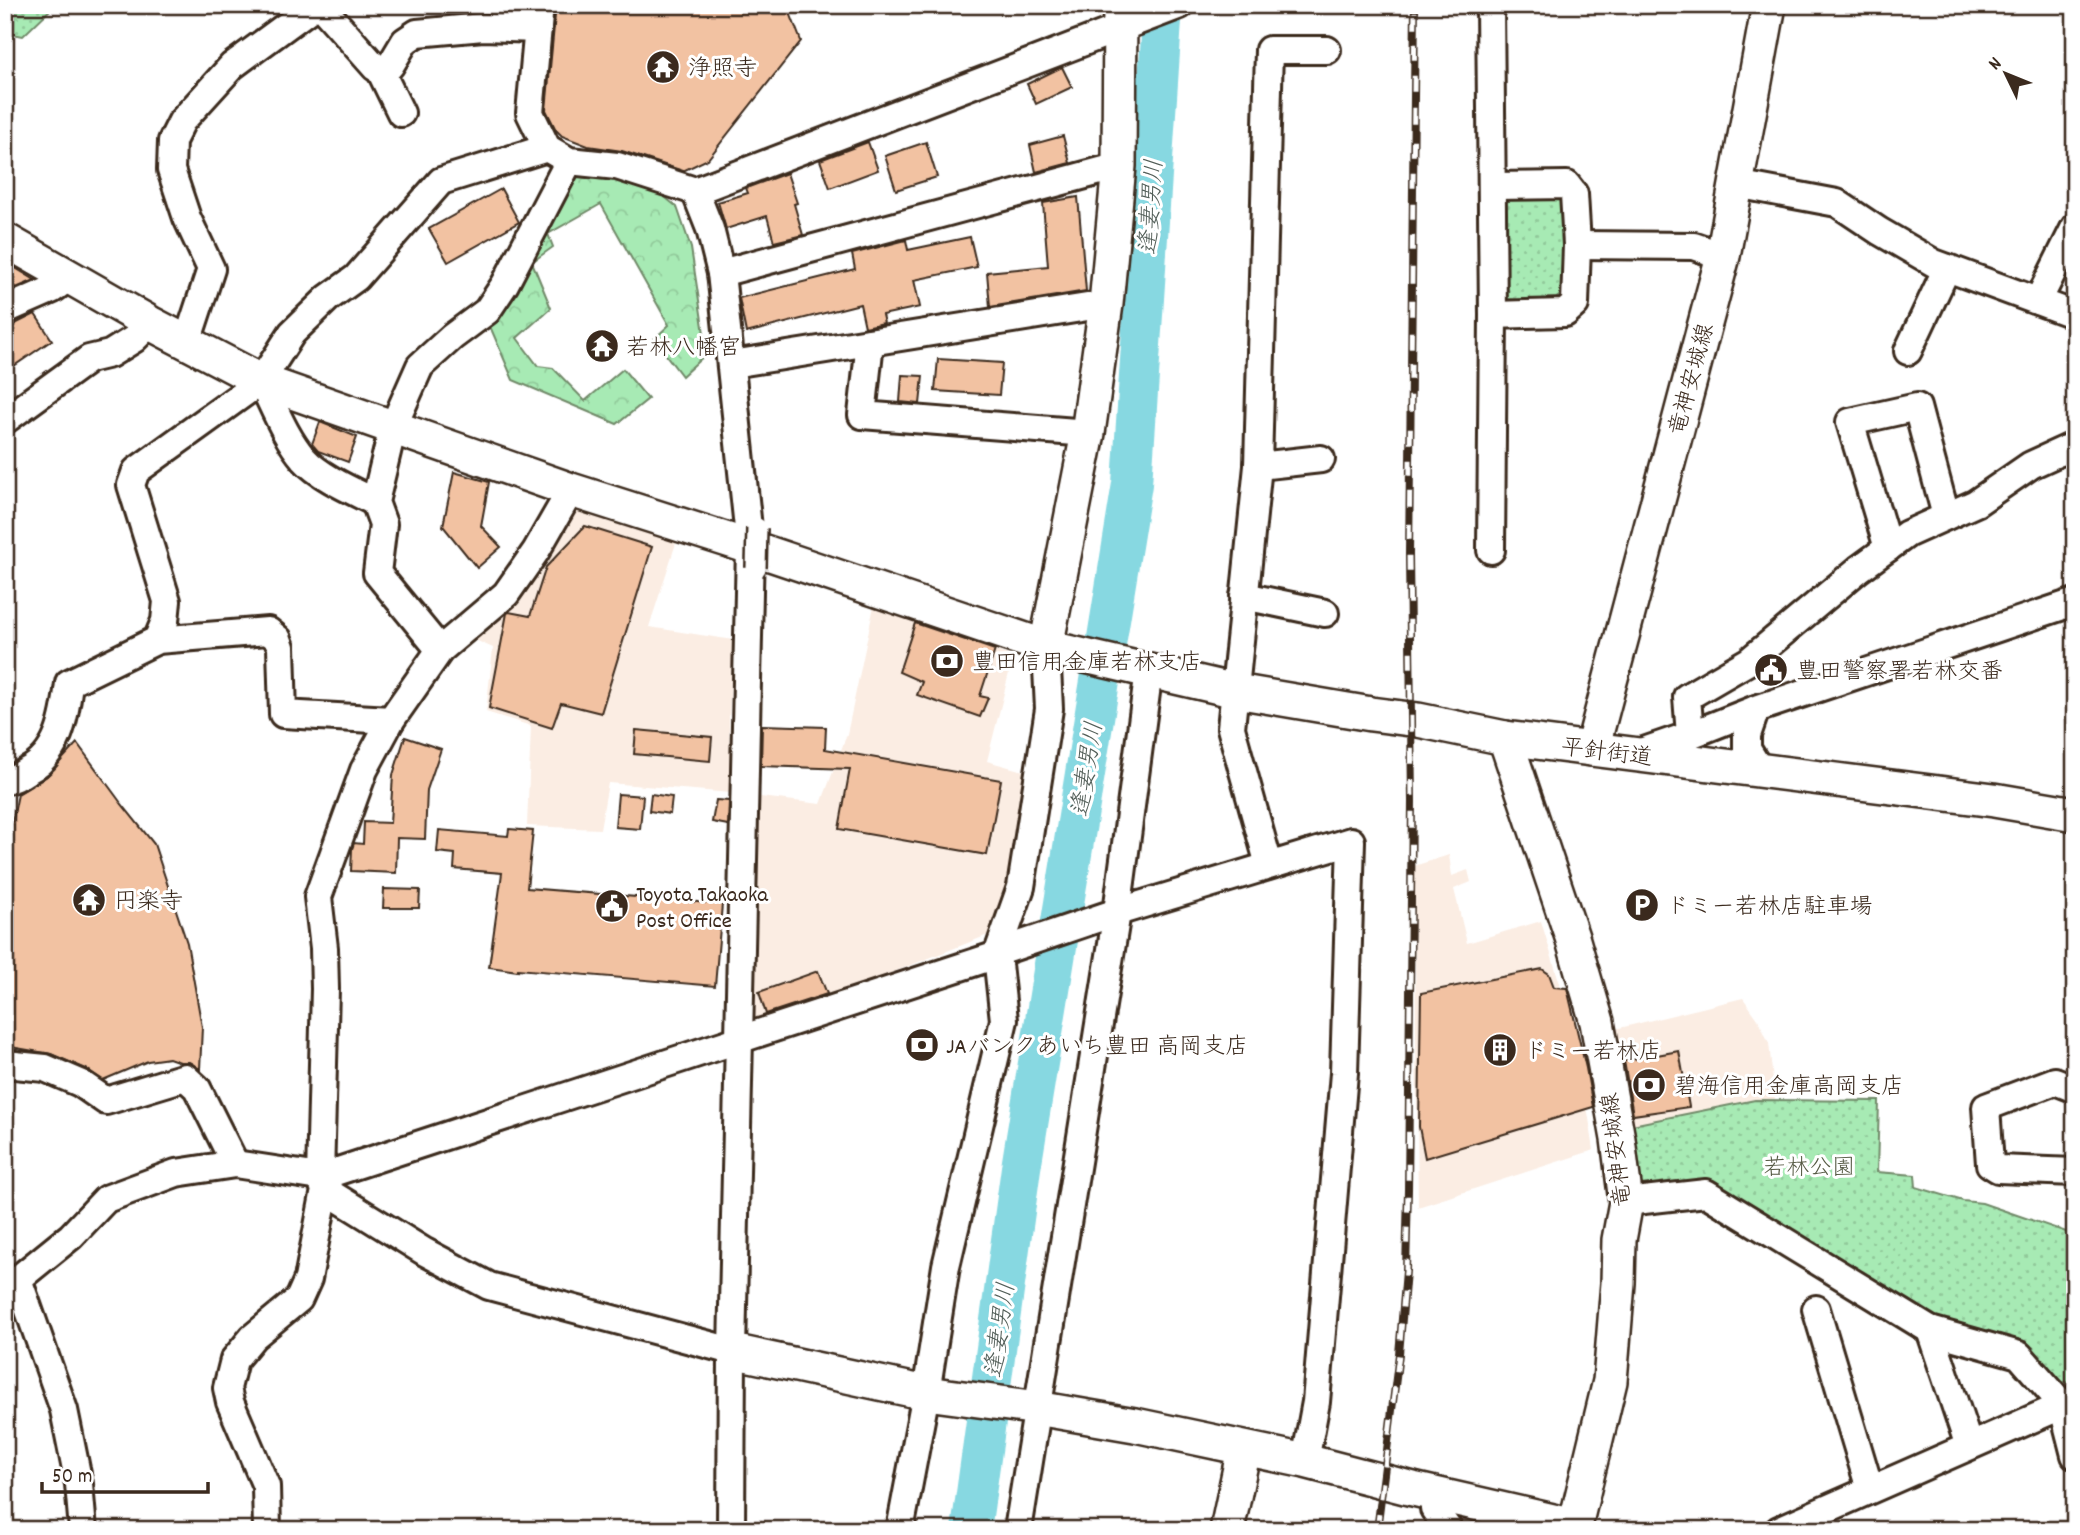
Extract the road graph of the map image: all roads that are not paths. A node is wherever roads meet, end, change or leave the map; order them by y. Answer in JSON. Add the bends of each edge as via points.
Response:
{"nodes":[{"id":1,"x":317,"y":5,"type":"edge"},
{"id":2,"x":1180,"y":5,"type":"edge"},
{"id":3,"x":1490,"y":5,"type":"edge"},
{"id":4,"x":1769,"y":5,"type":"edge"},
{"id":5,"x":539,"y":17,"type":"edge"},
{"id":6,"x":1120,"y":17,"type":"edge"},
{"id":7,"x":1327,"y":50,"type":"dead end"},
{"id":8,"x":380,"y":71,"type":"junction"},
{"id":9,"x":401,"y":113,"type":"dead end"},
{"id":10,"x":558,"y":155,"type":"junction"},
{"id":11,"x":1119,"y":166,"type":"junction"},
{"id":12,"x":1736,"y":184,"type":"junction"},
{"id":13,"x":1492,"y":186,"type":"junction"},
{"id":14,"x":695,"y":191,"type":"junction"},
{"id":15,"x":2075,"y":227,"type":"edge"},
{"id":16,"x":5,"y":240,"type":"edge"},
{"id":17,"x":1577,"y":245,"type":"junction"},
{"id":18,"x":1723,"y":256,"type":"junction"},
{"id":19,"x":1947,"y":268,"type":"junction"},
{"id":20,"x":721,"y":273,"type":"junction"},
{"id":21,"x":70,"y":277,"type":"junction"},
{"id":22,"x":2038,"y":301,"type":"junction"},
{"id":23,"x":1106,"y":304,"type":"junction"},
{"id":24,"x":5,"y":310,"type":"edge"},
{"id":25,"x":1493,"y":315,"type":"junction"},
{"id":26,"x":2075,"y":315,"type":"edge"},
{"id":27,"x":150,"y":323,"type":"junction"},
{"id":28,"x":187,"y":342,"type":"junction"},
{"id":29,"x":870,"y":342,"type":"junction"},
{"id":30,"x":1908,"y":351,"type":"dead end"},
{"id":31,"x":732,"y":363,"type":"junction"},
{"id":32,"x":261,"y":381,"type":"junction"},
{"id":33,"x":5,"y":420,"type":"edge"},
{"id":34,"x":393,"y":427,"type":"junction"},
{"id":35,"x":1088,"y":433,"type":"junction"},
{"id":36,"x":2075,"y":445,"type":"edge"},
{"id":37,"x":1321,"y":459,"type":"dead end"},
{"id":38,"x":1258,"y":466,"type":"junction"},
{"id":39,"x":570,"y":490,"type":"junction"},
{"id":40,"x":375,"y":502,"type":"junction"},
{"id":41,"x":1947,"y":516,"type":"junction"},
{"id":42,"x":754,"y":548,"type":"junction"},
{"id":43,"x":1888,"y":548,"type":"junction"},
{"id":44,"x":1491,"y":550,"type":"dead end"},
{"id":45,"x":1244,"y":597,"type":"junction"},
{"id":46,"x":2075,"y":602,"type":"edge"},
{"id":47,"x":1325,"y":612,"type":"dead end"},
{"id":48,"x":156,"y":640,"type":"junction"},
{"id":49,"x":1053,"y":649,"type":"junction"},
{"id":50,"x":440,"y":650,"type":"junction"},
{"id":51,"x":1145,"y":670,"type":"junction"},
{"id":52,"x":1236,"y":691,"type":"junction"},
{"id":53,"x":1756,"y":709,"type":"junction"},
{"id":54,"x":391,"y":720,"type":"junction"},
{"id":55,"x":1690,"y":735,"type":"junction"},
{"id":56,"x":1505,"y":738,"type":"junction"},
{"id":57,"x":1592,"y":749,"type":"junction"},
{"id":58,"x":1634,"y":754,"type":"junction"},
{"id":59,"x":1760,"y":770,"type":"junction"},
{"id":60,"x":7,"y":788,"type":"edge"},
{"id":61,"x":2075,"y":814,"type":"edge"},
{"id":62,"x":1269,"y":865,"type":"junction"},
{"id":63,"x":1112,"y":914,"type":"junction"},
{"id":64,"x":1001,"y":953,"type":"junction"},
{"id":65,"x":739,"y":1039,"type":"junction"},
{"id":66,"x":5,"y":1064,"type":"edge"},
{"id":67,"x":2075,"y":1088,"type":"edge"},
{"id":68,"x":235,"y":1164,"type":"junction"},
{"id":69,"x":2075,"y":1172,"type":"edge"},
{"id":70,"x":322,"y":1184,"type":"junction"},
{"id":71,"x":1626,"y":1202,"type":"junction"},
{"id":72,"x":12,"y":1282,"type":"edge"},
{"id":73,"x":1816,"y":1310,"type":"dead end"},
{"id":74,"x":1930,"y":1330,"type":"junction"},
{"id":75,"x":732,"y":1351,"type":"junction"},
{"id":76,"x":930,"y":1394,"type":"junction"},
{"id":77,"x":2068,"y":1402,"type":"edge"},
{"id":78,"x":1035,"y":1408,"type":"junction"},
{"id":79,"x":1969,"y":1446,"type":"junction"},
{"id":80,"x":1244,"y":1449,"type":"junction"},
{"id":81,"x":2075,"y":1455,"type":"edge"},
{"id":82,"x":1306,"y":1461,"type":"junction"},
{"id":83,"x":1870,"y":1489,"type":"junction"},
{"id":84,"x":1574,"y":1528,"type":"edge"},
{"id":85,"x":83,"y":1530,"type":"edge"},
{"id":86,"x":267,"y":1530,"type":"edge"},
{"id":87,"x":731,"y":1530,"type":"edge"},
{"id":88,"x":900,"y":1530,"type":"edge"},
{"id":89,"x":1018,"y":1530,"type":"edge"},
{"id":90,"x":1227,"y":1530,"type":"edge"},
{"id":91,"x":1779,"y":1530,"type":"edge"}],
"edges":[{"from":1,"to":8,"type":"street"},
{"from":1,"to":28,"type":"street","via":[[232,66],[182,121],[172,141],[171,170],[211,269]]},
{"from":2,"to":6,"type":"street"},
{"from":3,"to":13,"type":"street"},
{"from":4,"to":12,"type":"street","name":"竜神安城線"},
{"from":5,"to":8,"type":"street","via":[[417,33],[405,41],[390,66]]},
{"from":5,"to":10,"type":"street","via":[[530,113]]},
{"from":6,"to":11,"type":"street"},
{"from":6,"to":14,"type":"street"},
{"from":7,"to":38,"type":"street","via":[[1269,50]]},
{"from":8,"to":9,"type":"street"},
{"from":10,"to":14,"type":"street","via":[[617,166]]},
{"from":10,"to":32,"type":"street","via":[[442,181],[356,278],[292,333]]},
{"from":10,"to":34,"type":"street","via":[[505,284],[487,311],[419,366]]},
{"from":11,"to":20,"type":"street"},
{"from":11,"to":23,"type":"street"},
{"from":12,"to":18,"type":"street","name":"竜神安城線"},
{"from":12,"to":19,"type":"street","via":[[1837,203]]},
{"from":13,"to":17,"type":"street","via":[[1567,185],[1574,194]]},
{"from":13,"to":25,"type":"street"},
{"from":14,"to":20,"type":"street"},
{"from":15,"to":22,"type":"street"},
{"from":16,"to":21,"type":"street","name":"平針街道"},
{"from":17,"to":18,"type":"street","via":[[1694,246]]},
{"from":17,"to":25,"type":"street","via":[[1575,304],[1565,313]]},
{"from":18,"to":57,"type":"street","name":"竜神安城線"},
{"from":19,"to":22,"type":"street"},
{"from":19,"to":30,"type":"street"},
{"from":20,"to":31,"type":"street"},
{"from":21,"to":24,"type":"street"},
{"from":21,"to":27,"type":"street","name":"平針街道"},
{"from":22,"to":26,"type":"street"},
{"from":23,"to":29,"type":"street"},
{"from":23,"to":35,"type":"street"},
{"from":25,"to":44,"type":"street"},
{"from":27,"to":28,"type":"street","name":"平針街道"},
{"from":27,"to":33,"type":"street","via":[[134,339],[110,354],[89,359]]},
{"from":28,"to":32,"type":"street","name":"平針街道"},
{"from":29,"to":31,"type":"street"},
{"from":29,"to":35,"type":"street","via":[[862,415]]},
{"from":31,"to":42,"type":"street"},
{"from":32,"to":34,"type":"street","name":"平針街道"},
{"from":32,"to":40,"type":"street","via":[[305,460]]},
{"from":32,"to":48,"type":"street","via":[[136,471],[131,485],[167,601],[165,621]]},
{"from":34,"to":39,"type":"street","name":"平針街道"},
{"from":34,"to":40,"type":"street"},
{"from":35,"to":49,"type":"street"},
{"from":36,"to":41,"type":"street","via":[[2031,465],[1976,503]]},
{"from":37,"to":38,"type":"street"},
{"from":38,"to":45,"type":"street"},
{"from":39,"to":42,"type":"street","name":"平針街道"},
{"from":39,"to":50,"type":"street","via":[[506,594]]},
{"from":40,"to":50,"type":"street","via":[[383,524],[377,573]]},
{"from":41,"to":43,"type":"street"},
{"from":41,"to":43,"type":"street","via":[[1917,407],[1850,422]]},
{"from":42,"to":49,"type":"street","name":"平針街道"},
{"from":42,"to":65,"type":"street"},
{"from":43,"to":55,"type":"street","via":[[1749,661],[1687,697]]},
{"from":45,"to":47,"type":"street"},
{"from":45,"to":52,"type":"street"},
{"from":46,"to":53,"type":"street"},
{"from":48,"to":54,"type":"street","via":[[268,631],[281,647],[283,714]]},
{"from":48,"to":60,"type":"street","via":[[69,683],[52,750]]},
{"from":49,"to":51,"type":"street","name":"平針街道"},
{"from":49,"to":64,"type":"street","via":[[1049,709],[1021,887]]},
{"from":50,"to":54,"type":"street"},
{"from":51,"to":52,"type":"street","name":"平針街道"},
{"from":51,"to":63,"type":"street"},
{"from":52,"to":56,"type":"street","name":"平針街道"},
{"from":52,"to":62,"type":"street","via":[[1231,728]]},
{"from":53,"to":55,"type":"street"},
{"from":53,"to":59,"type":"street","via":[[1747,750]]},
{"from":54,"to":70,"type":"street","via":[[364,770],[318,897],[325,989]]},
{"from":55,"to":58,"type":"street"},
{"from":56,"to":57,"type":"street","name":"平針街道"},
{"from":56,"to":71,"type":"street","name":"竜神安城線","via":[[1597,1022]]},
{"from":57,"to":58,"type":"street","name":"平針街道"},
{"from":58,"to":59,"type":"street","name":"平針街道"},
{"from":59,"to":61,"type":"street","name":"平針街道"},
{"from":62,"to":63,"type":"street"},
{"from":62,"to":82,"type":"street","via":[[1351,841],[1344,1073],[1316,1402]]},
{"from":63,"to":64,"type":"street"},
{"from":63,"to":78,"type":"street"},
{"from":64,"to":65,"type":"street"},
{"from":64,"to":76,"type":"street","via":[[1004,1020],[946,1266]]},
{"from":65,"to":70,"type":"street"},
{"from":65,"to":75,"type":"street"},
{"from":66,"to":68,"type":"street","via":[[45,1068],[106,1101],[185,1076],[197,1088]]},
{"from":67,"to":69,"type":"street","via":[[2055,1081],[1986,1107],[1990,1164],[1998,1169]]},
{"from":68,"to":70,"type":"street"},
{"from":68,"to":72,"type":"street","via":[[176,1173],[106,1199],[71,1236]]},
{"from":70,"to":75,"type":"street","via":[[425,1252],[489,1286]]},
{"from":70,"to":86,"type":"street","via":[[308,1279],[299,1299],[253,1337],[234,1360],[227,1388],[265,1486]]},
{"from":71,"to":74,"type":"street","via":[[1706,1193]]},
{"from":71,"to":84,"type":"street","name":"竜神安城線","via":[[1619,1240],[1610,1381]]},
{"from":72,"to":85,"type":"street","via":[[64,1410]]},
{"from":73,"to":83,"type":"street"},
{"from":74,"to":77,"type":"street","via":[[2019,1355]]},
{"from":74,"to":79,"type":"street"},
{"from":75,"to":76,"type":"street"},
{"from":75,"to":87,"type":"street"},
{"from":76,"to":78,"type":"street"},
{"from":76,"to":88,"type":"street"},
{"from":77,"to":79,"type":"street"},
{"from":77,"to":81,"type":"street"},
{"from":78,"to":80,"type":"street"},
{"from":78,"to":89,"type":"street"},
{"from":79,"to":83,"type":"street"},
{"from":80,"to":82,"type":"street"},
{"from":80,"to":90,"type":"street"},
{"from":82,"to":84,"type":"street"},
{"from":83,"to":91,"type":"street"}]}
